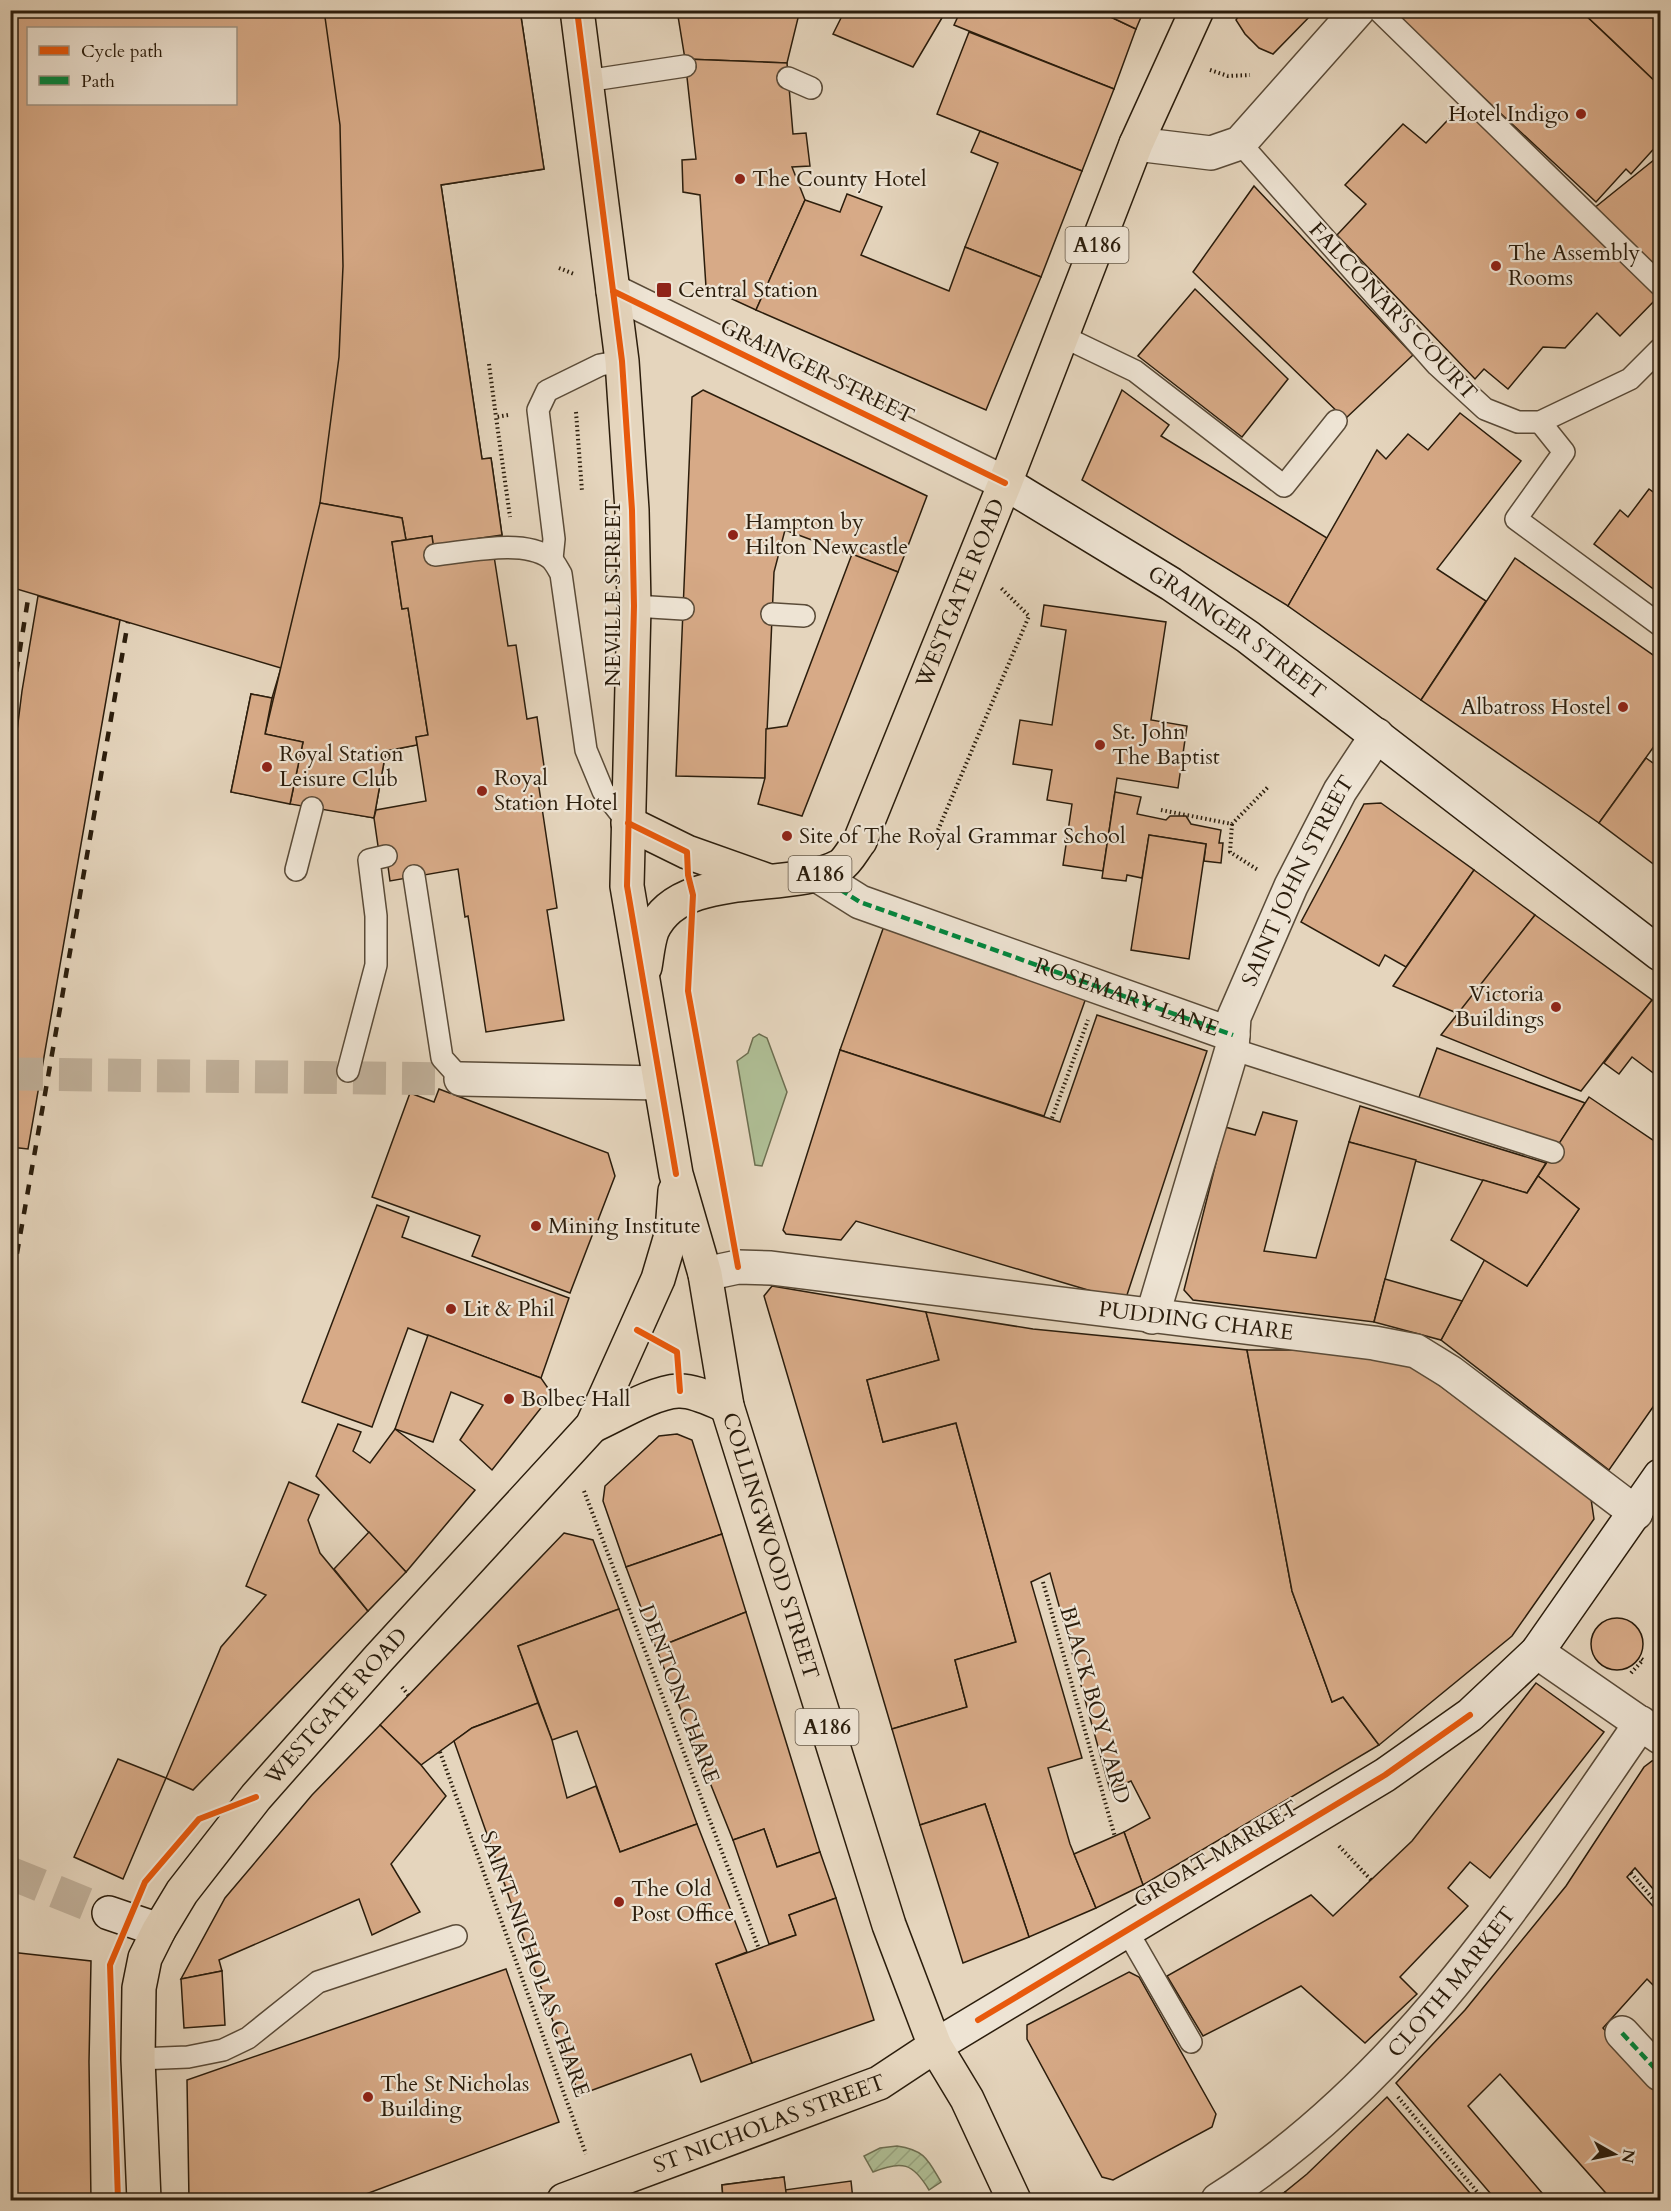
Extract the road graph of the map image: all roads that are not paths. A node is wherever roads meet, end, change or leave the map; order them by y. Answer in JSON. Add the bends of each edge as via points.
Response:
{"nodes":[{"id":1,"x":577,"y":10,"type":"edge"},
{"id":2,"x":1197,"y":10,"type":"edge"},
{"id":3,"x":1358,"y":10,"type":"edge"},
{"id":4,"x":1378,"y":10,"type":"edge"},
{"id":5,"x":685,"y":66,"type":"dead end"},
{"id":6,"x":788,"y":78,"type":"dead end"},
{"id":7,"x":586,"y":81,"type":"junction"},
{"id":8,"x":811,"y":88,"type":"dead end"},
{"id":9,"x":1240,"y":143,"type":"junction"},
{"id":10,"x":1136,"y":144,"type":"junction"},
{"id":11,"x":1660,"y":285,"type":"edge"},
{"id":12,"x":613,"y":291,"type":"junction"},
{"id":13,"x":1062,"y":336,"type":"junction"},
{"id":14,"x":1660,"y":349,"type":"edge"},
{"id":15,"x":622,"y":361,"type":"junction"},
{"id":16,"x":1336,"y":421,"type":"dead end"},
{"id":17,"x":1540,"y":422,"type":"junction"},
{"id":18,"x":1005,"y":483,"type":"junction"},
{"id":19,"x":435,"y":555,"type":"dead end"},
{"id":20,"x":552,"y":559,"type":"junction"},
{"id":21,"x":634,"y":606,"type":"junction"},
{"id":22,"x":683,"y":609,"type":"dead end"},
{"id":23,"x":772,"y":614,"type":"dead end"},
{"id":24,"x":804,"y":616,"type":"dead end"},
{"id":25,"x":1660,"y":625,"type":"edge"},
{"id":26,"x":1377,"y":735,"type":"junction"},
{"id":27,"x":312,"y":808,"type":"dead end"},
{"id":28,"x":628,"y":824,"type":"junction"},
{"id":29,"x":386,"y":856,"type":"dead end"},
{"id":30,"x":296,"y":870,"type":"dead end"},
{"id":31,"x":817,"y":875,"type":"junction"},
{"id":32,"x":414,"y":876,"type":"dead end"},
{"id":33,"x":766,"y":880,"type":"junction"},
{"id":34,"x":1660,"y":954,"type":"edge"},
{"id":35,"x":643,"y":978,"type":"junction"},
{"id":36,"x":1232,"y":1042,"type":"junction"},
{"id":37,"x":348,"y":1071,"type":"dead end"},
{"id":38,"x":461,"y":1079,"type":"joint"},
{"id":39,"x":660,"y":1083,"type":"junction"},
{"id":40,"x":1553,"y":1152,"type":"dead end"},
{"id":41,"x":676,"y":1174,"type":"junction"},
{"id":42,"x":705,"y":1274,"type":"junction"},
{"id":43,"x":1152,"y":1317,"type":"junction"},
{"id":44,"x":727,"y":1406,"type":"junction"},
{"id":45,"x":592,"y":1426,"type":"junction"},
{"id":46,"x":1651,"y":1496,"type":"edge"},
{"id":47,"x":1538,"y":1652,"type":"junction"},
{"id":48,"x":1651,"y":1730,"type":"edge"},
{"id":49,"x":109,"y":1913,"type":"tunnel mouth"},
{"id":50,"x":1126,"y":1929,"type":"junction"},
{"id":51,"x":159,"y":1930,"type":"junction"},
{"id":52,"x":456,"y":1936,"type":"dead end"},
{"id":53,"x":1622,"y":2034,"type":"dead end"},
{"id":54,"x":1191,"y":2043,"type":"dead end"},
{"id":55,"x":935,"y":2046,"type":"junction"},
{"id":56,"x":138,"y":2060,"type":"junction"},
{"id":57,"x":1660,"y":2074,"type":"edge"},
{"id":58,"x":607,"y":2191,"type":"edge"},
{"id":59,"x":144,"y":2200,"type":"edge"},
{"id":60,"x":564,"y":2200,"type":"edge"},
{"id":61,"x":1014,"y":2200,"type":"edge"},
{"id":62,"x":1218,"y":2200,"type":"edge"}],
"edges":[{"from":1,"to":7,"type":"main road","name":"NEVILLE STREET","number":"A186"},
{"from":2,"to":10,"type":"main road","name":"WESTGATE ROAD","number":"A186"},
{"from":3,"to":9,"type":"street"},
{"from":4,"to":11,"type":"lane"},
{"from":5,"to":7,"type":"lane"},
{"from":6,"to":8,"type":"lane"},
{"from":7,"to":12,"type":"main road","name":"NEVILLE STREET","number":"A186"},
{"from":9,"to":10,"type":"street","via":[[1211,153]]},
{"from":9,"to":17,"type":"lane","name":"FALCONAR'S COURT","via":[[1437,365],[1485,409],[1518,422]]},
{"from":10,"to":13,"type":"main road","name":"WESTGATE ROAD","number":"A186"},
{"from":12,"to":15,"type":"main road","name":"NEVILLE STREET","number":"A186"},
{"from":12,"to":18,"type":"street","name":"GRAINGER STREET"},
{"from":13,"to":16,"type":"lane","via":[[1135,371],[1284,486]]},
{"from":13,"to":18,"type":"main road","name":"WESTGATE ROAD","number":"A186"},
{"from":14,"to":17,"type":"lane","via":[[1630,379]]},
{"from":15,"to":20,"type":"lane","via":[[600,365],[547,391],[538,410],[554,539]]},
{"from":15,"to":21,"type":"main road","name":"NEVILLE STREET","number":"A186"},
{"from":17,"to":25,"type":"lane","via":[[1564,452],[1516,519]]},
{"from":18,"to":26,"type":"street","name":"GRAINGER STREET","via":[[1171,584]]},
{"from":18,"to":31,"type":"main road","name":"WESTGATE ROAD","number":"A186","via":[[860,841],[843,865]]},
{"from":19,"to":20,"type":"lane","via":[[514,547],[534,550]]},
{"from":20,"to":28,"type":"lane","via":[[561,574],[586,750],[603,791]]},
{"from":21,"to":22,"type":"lane"},
{"from":21,"to":28,"type":"main road","name":"NEVILLE STREET","number":"A186"},
{"from":23,"to":24,"type":"lane"},
{"from":26,"to":34,"type":"street","name":"GRAINGER STREET"},
{"from":26,"to":36,"type":"street","name":"SAINT JOHN STREET","via":[[1340,791],[1291,886],[1234,1017]]},
{"from":27,"to":30,"type":"lane"},
{"from":28,"to":33,"type":"main road","via":[[687,852]]},
{"from":28,"to":35,"type":"main road","name":"NEVILLE STREET","number":"A186","via":[[627,886]]},
{"from":29,"to":37,"type":"lane","via":[[369,860],[376,916],[376,965]]},
{"from":31,"to":33,"type":"main road","number":"A186"},
{"from":31,"to":36,"type":"street","name":"ROSEMARY LANE","via":[[860,902]]},
{"from":32,"to":38,"type":"lane","via":[[442,1058]]},
{"from":33,"to":35,"type":"main road","number":"A186","via":[[693,895],[668,908],[652,931]]},
{"from":35,"to":39,"type":"main road","name":"NEVILLE STREET","number":"A186"},
{"from":36,"to":40,"type":"lane"},
{"from":36,"to":43,"type":"street","name":"ROSEMARY LANE"},
{"from":38,"to":39,"type":"street"},
{"from":39,"to":41,"type":"main road","name":"NEVILLE STREET","number":"A186"},
{"from":41,"to":42,"type":"main road","name":"COLLINGWOOD STREET"},
{"from":41,"to":45,"type":"main road","name":"WESTGATE ROAD","number":"A186","via":[[672,1232],[658,1279]]},
{"from":42,"to":43,"type":"street","name":"PUDDING CHARE","via":[[738,1267],[771,1268]]},
{"from":42,"to":44,"type":"main road","name":"COLLINGWOOD STREET","number":"A186"},
{"from":43,"to":46,"type":"street","name":"PUDDING CHARE","via":[[1416,1351]]},
{"from":44,"to":45,"type":"main road","name":"WESTGATE ROAD","number":"A186","via":[[680,1391],[665,1393]]},
{"from":44,"to":55,"type":"main road","name":"COLLINGWOOD STREET","number":"A186","via":[[889,1925]]},
{"from":45,"to":51,"type":"main road","name":"WESTGATE ROAD","number":"A186","via":[[256,1797],[182,1892]]},
{"from":46,"to":47,"type":"street","name":"GROAT MARKET"},
{"from":47,"to":48,"type":"street"},
{"from":47,"to":50,"type":"street","name":"GROAT MARKET","via":[[1470,1715],[1385,1775]]},
{"from":48,"to":62,"type":"street","name":"CLOTH MARKET","via":[[1466,1971],[1377,2072],[1334,2111]]},
{"from":49,"to":51,"type":"street"},
{"from":50,"to":54,"type":"lane"},
{"from":50,"to":55,"type":"street","name":"GROAT MARKET"},
{"from":51,"to":56,"type":"main road","name":"WESTGATE ROAD","number":"A186","via":[[145,1958],[139,1988]]},
{"from":52,"to":56,"type":"lane","via":[[318,1982],[248,2038],[223,2050]]},
{"from":53,"to":57,"type":"street"},
{"from":55,"to":58,"type":"main road","name":"ST NICHOLAS STREET","via":[[879,2083]]},
{"from":55,"to":61,"type":"main road","number":"A186","via":[[967,2099]]},
{"from":56,"to":59,"type":"main road","name":"WESTGATE ROAD","number":"A186"},
{"from":58,"to":60,"type":"main road","name":"ST NICHOLAS STREET"}]}
